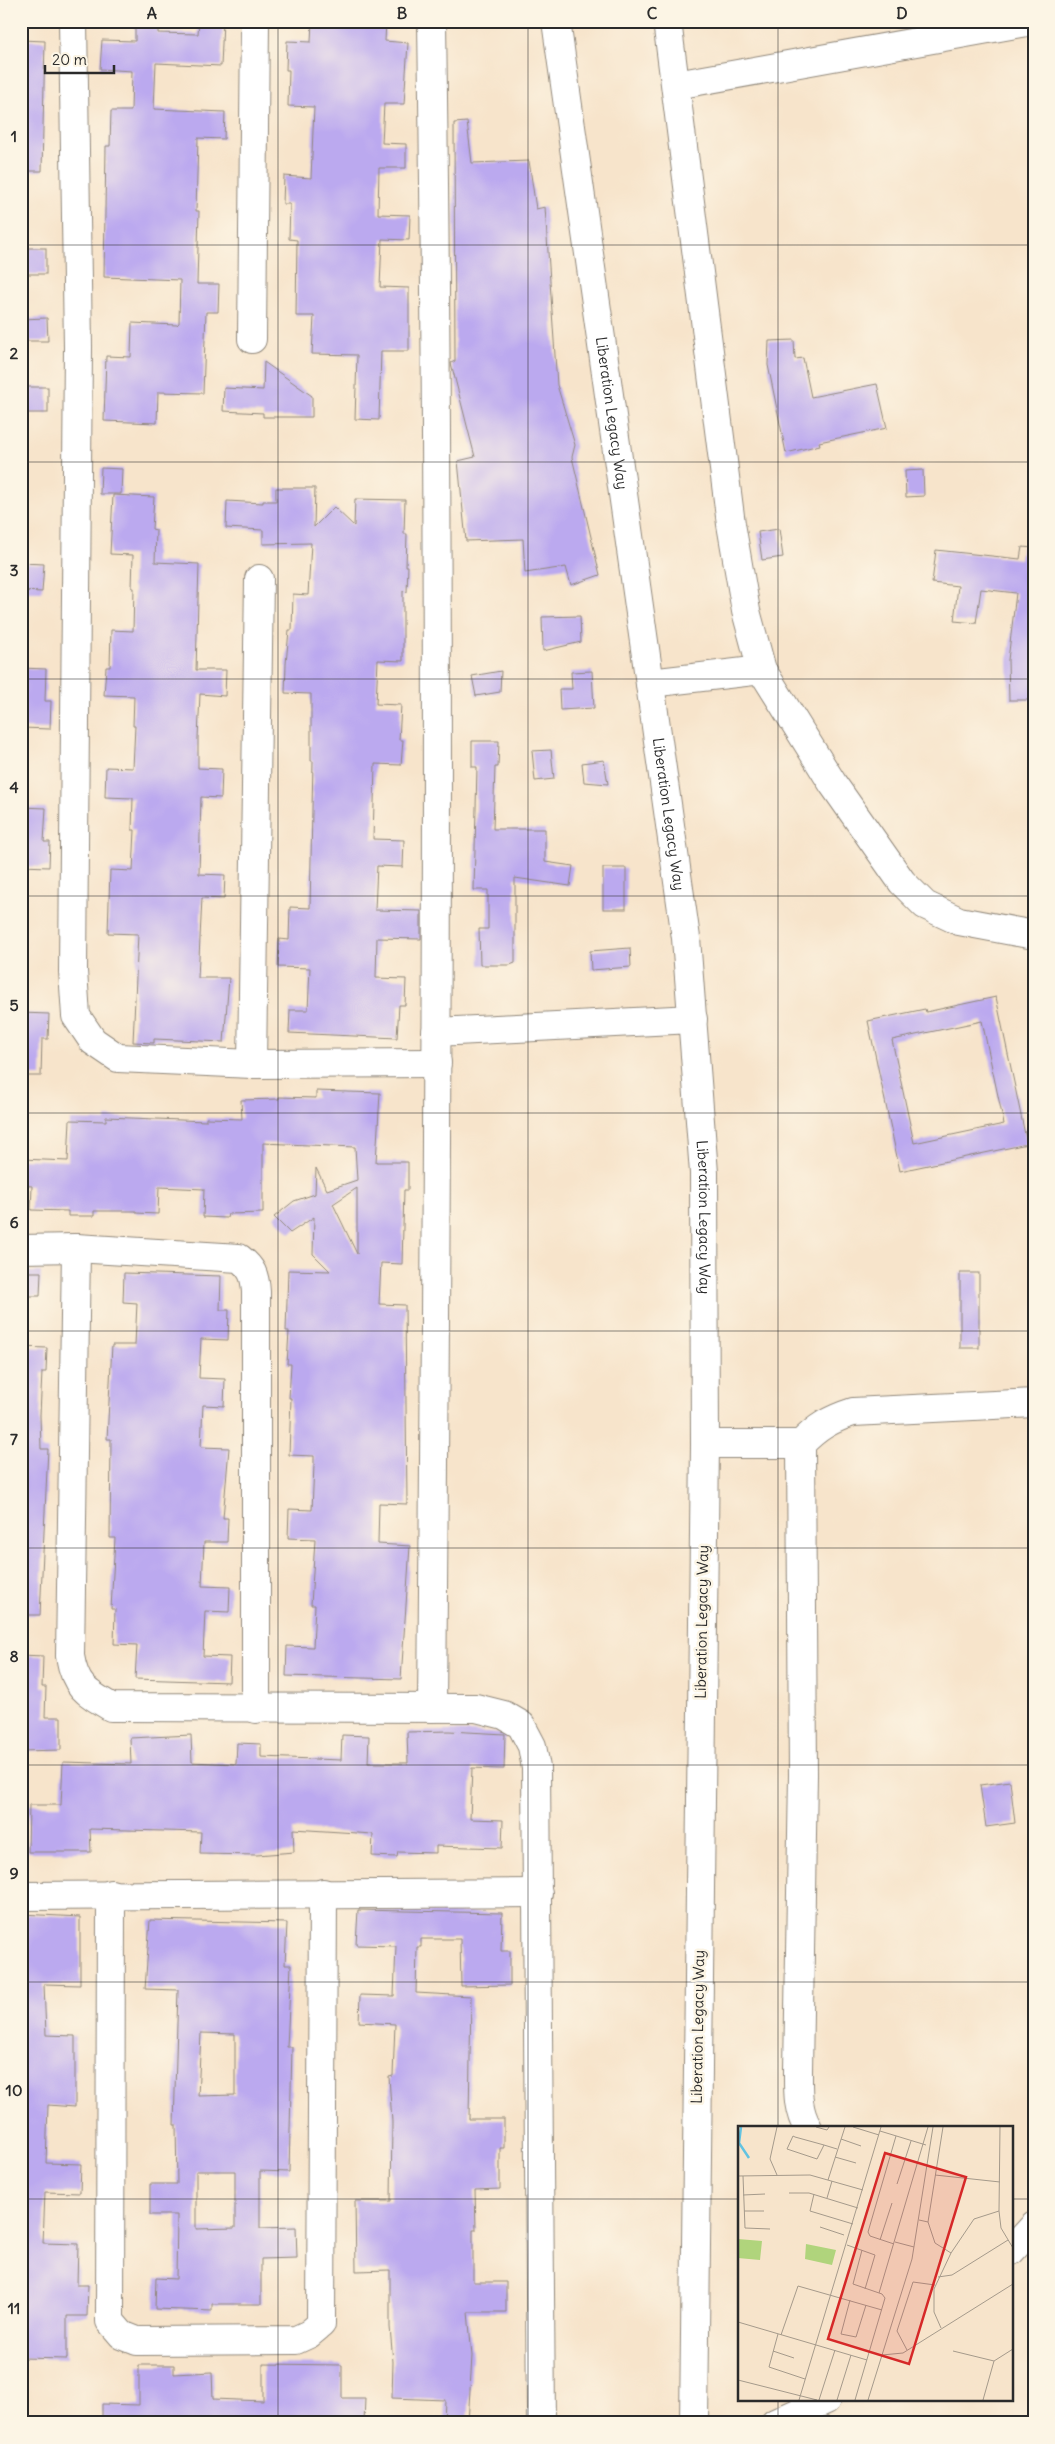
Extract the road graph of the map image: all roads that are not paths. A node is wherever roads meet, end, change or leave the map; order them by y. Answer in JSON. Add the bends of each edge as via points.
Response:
{"nodes":[{"id":1,"x":73,"y":21,"type":"edge"},
{"id":2,"x":255,"y":21,"type":"edge"},
{"id":3,"x":432,"y":21,"type":"edge"},
{"id":4,"x":556,"y":21,"type":"edge"},
{"id":5,"x":666,"y":21,"type":"edge"},
{"id":6,"x":1033,"y":21,"type":"edge"},
{"id":7,"x":676,"y":85,"type":"junction"},
{"id":8,"x":252,"y":339,"type":"dead end"},
{"id":9,"x":259,"y":579,"type":"dead end"},
{"id":10,"x":762,"y":670,"type":"junction"},
{"id":11,"x":650,"y":683,"type":"junction"},
{"id":12,"x":1034,"y":935,"type":"edge"},
{"id":13,"x":693,"y":1020,"type":"junction"},
{"id":14,"x":436,"y":1032,"type":"junction"},
{"id":15,"x":437,"y":1063,"type":"junction"},
{"id":16,"x":252,"y":1064,"type":"junction"},
{"id":17,"x":76,"y":1248,"type":"junction"},
{"id":18,"x":21,"y":1249,"type":"edge"},
{"id":19,"x":1034,"y":1403,"type":"edge"},
{"id":20,"x":705,"y":1444,"type":"junction"},
{"id":21,"x":801,"y":1444,"type":"junction"},
{"id":22,"x":432,"y":1708,"type":"junction"},
{"id":23,"x":256,"y":1709,"type":"junction"},
{"id":24,"x":322,"y":1893,"type":"junction"},
{"id":25,"x":538,"y":1893,"type":"junction"},
{"id":26,"x":111,"y":1894,"type":"junction"},
{"id":27,"x":21,"y":1896,"type":"edge"},
{"id":28,"x":807,"y":2126,"type":"edge"},
{"id":29,"x":1034,"y":2226,"type":"edge"},
{"id":30,"x":1012,"y":2251,"type":"edge"},
{"id":31,"x":822,"y":2402,"type":"edge"},
{"id":32,"x":541,"y":2423,"type":"edge"},
{"id":33,"x":694,"y":2423,"type":"edge"},
{"id":34,"x":775,"y":2423,"type":"edge"}],
"edges":[{"from":1,"to":16,"type":"street","via":[[78,347],[73,971],[76,1016],[93,1041],[118,1058]]},
{"from":2,"to":8,"type":"street"},
{"from":3,"to":14,"type":"street","via":[[437,315]]},
{"from":4,"to":11,"type":"street","name":"Liberation Legacy Way"},
{"from":5,"to":7,"type":"street"},
{"from":6,"to":7,"type":"street"},
{"from":7,"to":10,"type":"street","via":[[731,524],[746,611]]},
{"from":9,"to":16,"type":"street"},
{"from":10,"to":11,"type":"street"},
{"from":10,"to":12,"type":"street","via":[[833,784],[902,882],[925,905],[959,922]]},
{"from":11,"to":13,"type":"street","name":"Liberation Legacy Way","via":[[686,938]]},
{"from":13,"to":14,"type":"street"},
{"from":13,"to":20,"type":"street","name":"Liberation Legacy Way","via":[[704,1173]]},
{"from":14,"to":15,"type":"street"},
{"from":15,"to":16,"type":"street"},
{"from":15,"to":22,"type":"street"},
{"from":17,"to":18,"type":"street"},
{"from":17,"to":23,"type":"street","via":[[238,1258],[250,1266],[255,1276]]},
{"from":17,"to":23,"type":"street","via":[[70,1656],[73,1674],[86,1693],[110,1707]]},
{"from":19,"to":21,"type":"street","via":[[853,1412],[814,1430]]},
{"from":20,"to":21,"type":"street"},
{"from":20,"to":33,"type":"street","name":"Liberation Legacy Way"},
{"from":21,"to":28,"type":"street","via":[[803,1775],[798,2098]]},
{"from":22,"to":23,"type":"street"},
{"from":22,"to":25,"type":"street","via":[[476,1708],[504,1715],[521,1725],[532,1746],[536,1768]]},
{"from":24,"to":25,"type":"street"},
{"from":24,"to":26,"type":"street"},
{"from":24,"to":26,"type":"street","via":[[321,2324],[296,2340],[137,2341],[122,2335],[110,2321]]},
{"from":25,"to":32,"type":"street"},
{"from":26,"to":27,"type":"street"},
{"from":29,"to":30,"type":"street"},
{"from":31,"to":34,"type":"street"}]}
